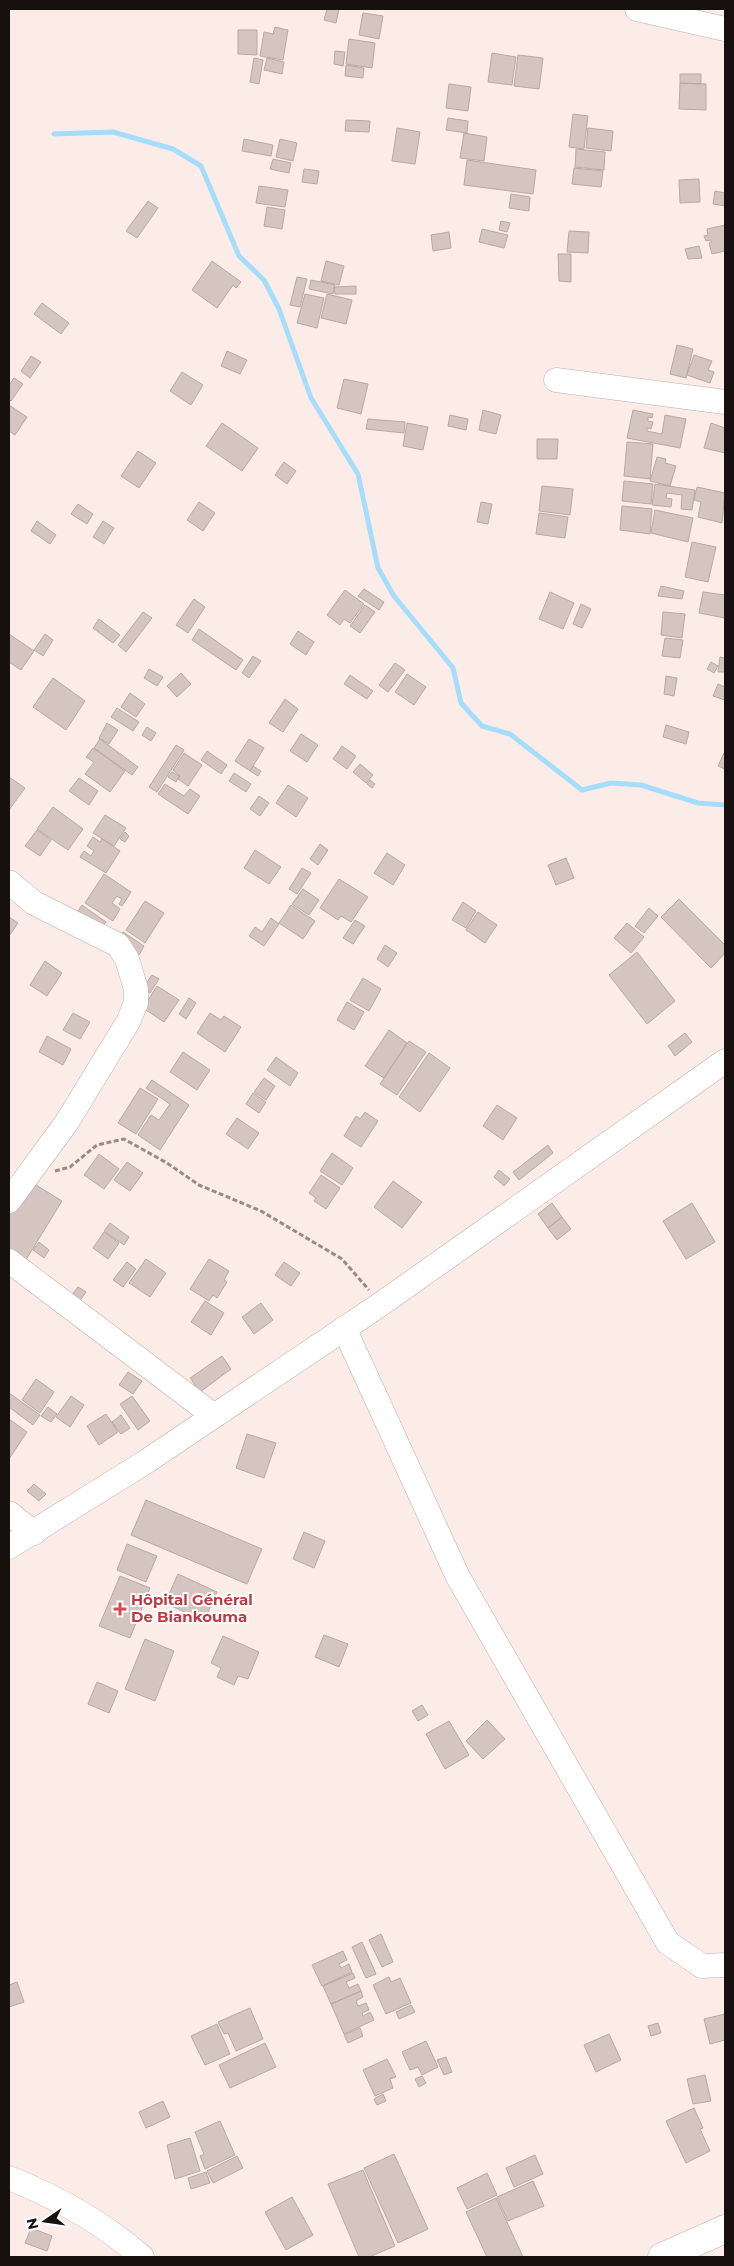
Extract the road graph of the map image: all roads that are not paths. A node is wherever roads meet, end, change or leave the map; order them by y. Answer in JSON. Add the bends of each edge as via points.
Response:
{"nodes":[{"id":1,"x":637,"y":9,"type":"edge"},
{"id":2,"x":725,"y":29,"type":"edge"},
{"id":3,"x":556,"y":380,"type":"dead end"},
{"id":4,"x":725,"y":402,"type":"edge"},
{"id":5,"x":9,"y":882,"type":"edge"},
{"id":6,"x":725,"y":1060,"type":"edge"},
{"id":7,"x":9,"y":1201,"type":"edge"},
{"id":8,"x":9,"y":1261,"type":"edge"},
{"id":9,"x":344,"y":1328,"type":"junction"},
{"id":10,"x":213,"y":1415,"type":"junction"},
{"id":11,"x":9,"y":1513,"type":"edge"},
{"id":12,"x":34,"y":1533,"type":"junction"},
{"id":13,"x":9,"y":1547,"type":"edge"},
{"id":14,"x":725,"y":1965,"type":"edge"},
{"id":15,"x":9,"y":2178,"type":"edge"},
{"id":16,"x":725,"y":2229,"type":"edge"},
{"id":17,"x":142,"y":2257,"type":"edge"},
{"id":18,"x":662,"y":2257,"type":"edge"}],
"edges":[{"from":1,"to":2,"type":"street"},
{"from":3,"to":4,"type":"street"},
{"from":5,"to":7,"type":"street","via":[[34,903],[118,945],[127,958],[136,989],[136,1003],[128,1022],[67,1122]]},
{"from":6,"to":9,"type":"street"},
{"from":8,"to":10,"type":"street"},
{"from":9,"to":10,"type":"street"},
{"from":9,"to":14,"type":"street","via":[[458,1577],[668,1943],[702,1966]]},
{"from":10,"to":12,"type":"street"},
{"from":11,"to":12,"type":"street"},
{"from":12,"to":13,"type":"street"},
{"from":15,"to":17,"type":"street","via":[[72,2208]]},
{"from":16,"to":18,"type":"main road"}]}
